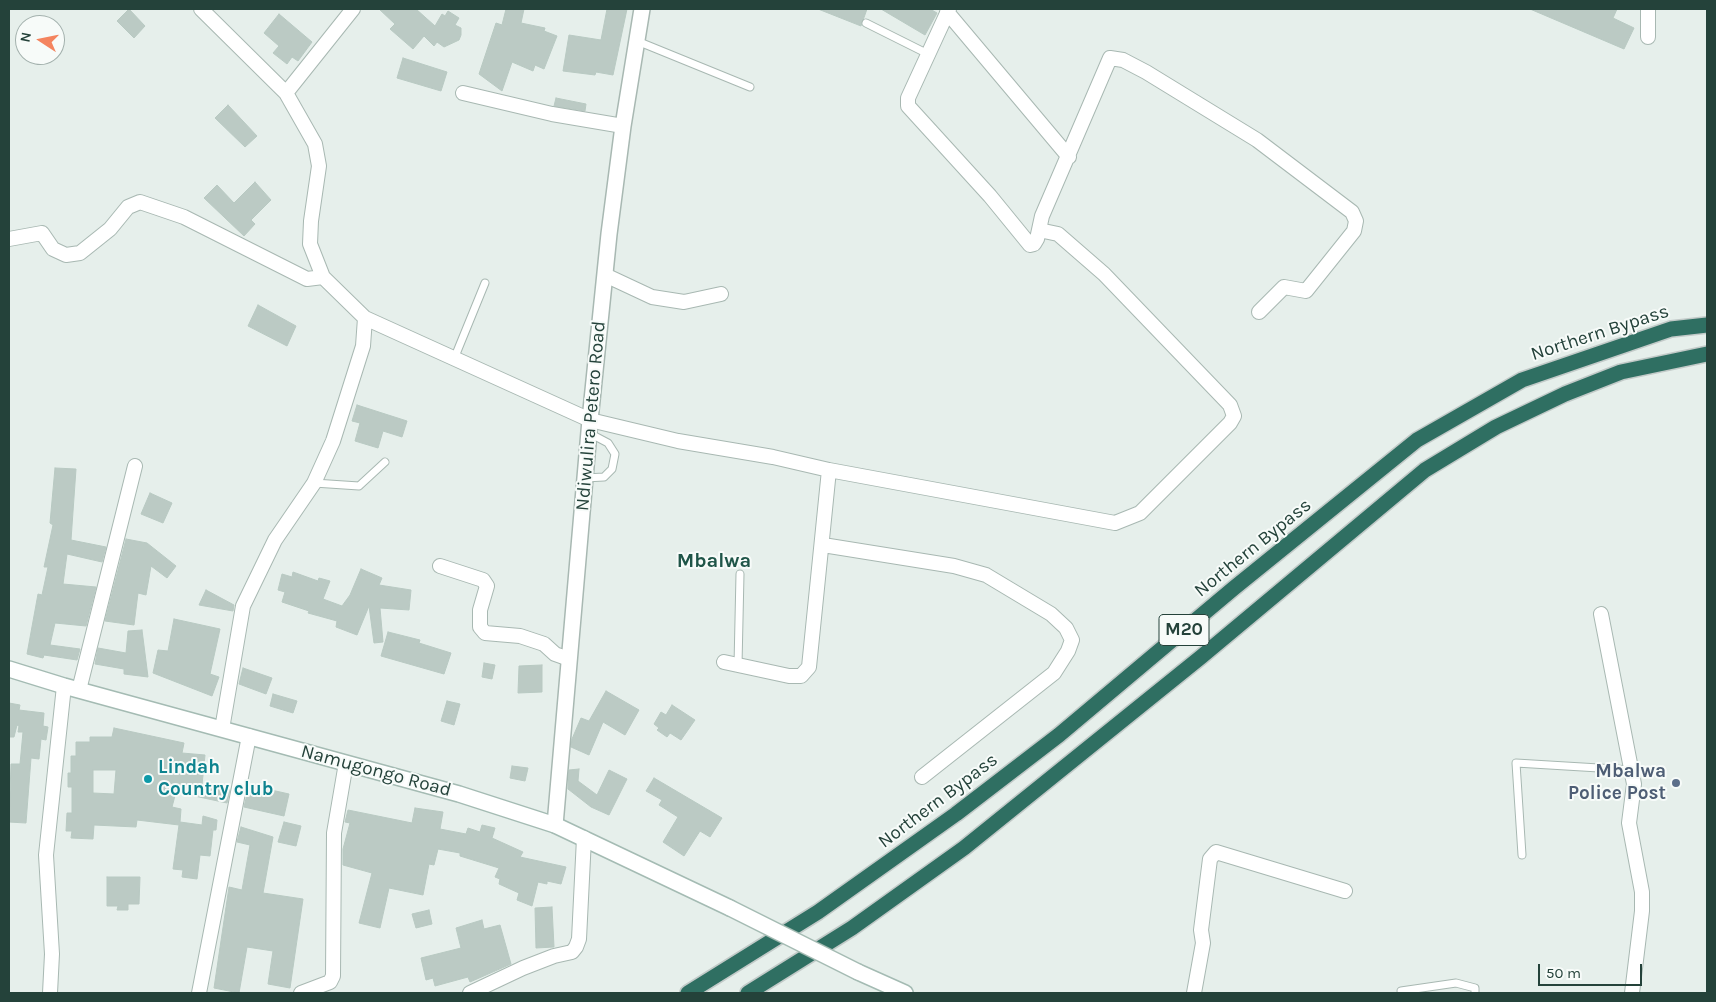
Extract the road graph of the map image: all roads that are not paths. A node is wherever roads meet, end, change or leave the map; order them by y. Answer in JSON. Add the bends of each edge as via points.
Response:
{"nodes":[{"id":1,"x":201,"y":9,"type":"edge"},
{"id":2,"x":353,"y":9,"type":"edge"},
{"id":3,"x":642,"y":9,"type":"edge"},
{"id":4,"x":1648,"y":9,"type":"edge"},
{"id":5,"x":948,"y":11,"type":"edge"},
{"id":6,"x":866,"y":23,"type":"dead end"},
{"id":7,"x":1648,"y":37,"type":"dead end"},
{"id":8,"x":636,"y":40,"type":"junction"},
{"id":9,"x":928,"y":54,"type":"junction"},
{"id":10,"x":750,"y":87,"type":"dead end"},
{"id":11,"x":286,"y":93,"type":"junction"},
{"id":12,"x":463,"y":93,"type":"dead end"},
{"id":13,"x":623,"y":126,"type":"junction"},
{"id":14,"x":1069,"y":157,"type":"junction"},
{"id":15,"x":1039,"y":230,"type":"junction"},
{"id":16,"x":9,"y":239,"type":"edge"},
{"id":17,"x":605,"y":275,"type":"junction"},
{"id":18,"x":324,"y":277,"type":"junction"},
{"id":19,"x":485,"y":283,"type":"dead end"},
{"id":20,"x":721,"y":294,"type":"dead end"},
{"id":21,"x":1259,"y":312,"type":"dead end"},
{"id":22,"x":365,"y":318,"type":"junction"},
{"id":23,"x":1707,"y":325,"type":"edge"},
{"id":24,"x":1707,"y":354,"type":"edge"},
{"id":25,"x":454,"y":359,"type":"junction"},
{"id":26,"x":590,"y":426,"type":"junction"},
{"id":27,"x":384,"y":462,"type":"dead end"},
{"id":28,"x":135,"y":466,"type":"dead end"},
{"id":29,"x":829,"y":470,"type":"junction"},
{"id":30,"x":585,"y":478,"type":"junction"},
{"id":31,"x":314,"y":483,"type":"junction"},
{"id":32,"x":823,"y":545,"type":"junction"},
{"id":33,"x":440,"y":566,"type":"dead end"},
{"id":34,"x":740,"y":574,"type":"dead end"},
{"id":35,"x":1601,"y":614,"type":"dead end"},
{"id":36,"x":569,"y":659,"type":"junction"},
{"id":37,"x":724,"y":662,"type":"dead end"},
{"id":38,"x":738,"y":665,"type":"junction"},
{"id":39,"x":9,"y":668,"type":"edge"},
{"id":40,"x":64,"y":686,"type":"junction"},
{"id":41,"x":79,"y":690,"type":"junction"},
{"id":42,"x":222,"y":729,"type":"junction"},
{"id":43,"x":249,"y":736,"type":"junction"},
{"id":44,"x":346,"y":763,"type":"junction"},
{"id":45,"x":1632,"y":770,"type":"junction"},
{"id":46,"x":922,"y":777,"type":"dead end"},
{"id":47,"x":555,"y":825,"type":"junction"},
{"id":48,"x":584,"y":838,"type":"junction"},
{"id":49,"x":1522,"y":855,"type":"dead end"},
{"id":50,"x":1345,"y":890,"type":"dead end"},
{"id":51,"x":1401,"y":991,"type":"dead end"},
{"id":52,"x":50,"y":993,"type":"edge"},
{"id":53,"x":199,"y":993,"type":"edge"},
{"id":54,"x":301,"y":993,"type":"edge"},
{"id":55,"x":470,"y":993,"type":"edge"},
{"id":56,"x":688,"y":993,"type":"edge"},
{"id":57,"x":748,"y":993,"type":"edge"},
{"id":58,"x":905,"y":993,"type":"edge"},
{"id":59,"x":1194,"y":993,"type":"edge"},
{"id":60,"x":1475,"y":993,"type":"edge"},
{"id":61,"x":1632,"y":993,"type":"edge"}],
"edges":[{"from":1,"to":11,"type":"street"},
{"from":2,"to":11,"type":"street"},
{"from":3,"to":8,"type":"main road","name":"Ndiwulira Petero Road"},
{"from":4,"to":7,"type":"street"},
{"from":5,"to":9,"type":"street"},
{"from":5,"to":14,"type":"street"},
{"from":6,"to":9,"type":"lane"},
{"from":8,"to":10,"type":"lane"},
{"from":8,"to":13,"type":"main road","name":"Ndiwulira Petero Road"},
{"from":9,"to":15,"type":"street","via":[[908,98],[908,106],[990,196],[1026,242],[1034,244]]},
{"from":11,"to":18,"type":"street","via":[[315,144],[320,166],[310,244]]},
{"from":12,"to":13,"type":"street","via":[[552,114]]},
{"from":13,"to":17,"type":"main road","name":"Ndiwulira Petero Road"},
{"from":14,"to":15,"type":"street","via":[[1042,216]]},
{"from":14,"to":21,"type":"street","via":[[1110,58],[1123,60],[1257,140],[1352,212],[1356,221],[1354,231],[1306,291],[1284,287]]},
{"from":15,"to":29,"type":"street","via":[[1058,234],[1110,281],[1230,405],[1234,416],[1230,423],[1140,513],[1115,523]]},
{"from":16,"to":18,"type":"street","via":[[42,233],[53,249],[66,255],[80,252],[110,229],[128,206],[140,202],[184,217],[307,279]]},
{"from":17,"to":20,"type":"street","via":[[652,296],[684,302]]},
{"from":17,"to":26,"type":"main road","name":"Ndiwulira Petero Road"},
{"from":18,"to":22,"type":"street"},
{"from":19,"to":25,"type":"lane"},
{"from":22,"to":25,"type":"street"},
{"from":22,"to":31,"type":"street","via":[[363,346],[333,441]]},
{"from":23,"to":56,"type":"highway","name":"Northern Bypass","number":"M20","via":[[1671,329],[1522,380],[1417,440],[1059,735],[956,814],[818,912]]},
{"from":24,"to":57,"type":"highway","number":"M20","via":[[1621,372],[1565,394],[1496,426],[1425,470],[1201,657],[964,848],[852,928]]},
{"from":25,"to":26,"type":"street"},
{"from":26,"to":29,"type":"street"},
{"from":26,"to":30,"type":"main road","name":"Ndiwulira Petero Road"},
{"from":26,"to":30,"type":"lane","via":[[615,454],[612,469],[604,477]]},
{"from":27,"to":31,"type":"lane","via":[[359,486]]},
{"from":28,"to":41,"type":"street"},
{"from":29,"to":32,"type":"street"},
{"from":30,"to":36,"type":"main road","name":"Ndiwulira Petero Road"},
{"from":31,"to":42,"type":"street","via":[[275,540],[242,606]]},
{"from":32,"to":38,"type":"street","via":[[809,668],[801,676],[789,676]]},
{"from":32,"to":46,"type":"street","via":[[954,566],[986,576],[1051,614],[1066,628],[1072,640],[1054,673]]},
{"from":33,"to":36,"type":"street","via":[[483,580],[487,586],[480,610],[480,627],[485,633],[520,636],[544,644],[555,654]]},
{"from":34,"to":38,"type":"lane"},
{"from":35,"to":45,"type":"street"},
{"from":36,"to":47,"type":"main road","name":"Ndiwulira Petero Road"},
{"from":37,"to":38,"type":"street"},
{"from":39,"to":40,"type":"main road","name":"Namugongo Road"},
{"from":40,"to":41,"type":"main road","name":"Namugongo Road"},
{"from":40,"to":52,"type":"street","via":[[46,855],[52,954]]},
{"from":41,"to":42,"type":"main road","name":"Namugongo Road"},
{"from":42,"to":43,"type":"main road","name":"Namugongo Road"},
{"from":43,"to":44,"type":"main road","name":"Namugongo Road"},
{"from":43,"to":53,"type":"street"},
{"from":44,"to":47,"type":"main road","name":"Namugongo Road"},
{"from":44,"to":54,"type":"street","via":[[334,832],[333,976],[330,982]]},
{"from":45,"to":49,"type":"lane","via":[[1516,762]]},
{"from":45,"to":61,"type":"street","via":[[1634,784],[1629,823],[1642,892],[1642,911]]},
{"from":47,"to":48,"type":"main road","name":"Namugongo Road"},
{"from":48,"to":55,"type":"street","via":[[576,947],[572,952],[523,968]]},
{"from":48,"to":58,"type":"main road","name":"Namugongo Road","bridge":true},
{"from":50,"to":59,"type":"street","via":[[1216,852],[1210,859],[1201,930],[1203,944]]},
{"from":51,"to":60,"type":"lane","via":[[1456,983],[1475,988]]}]}
